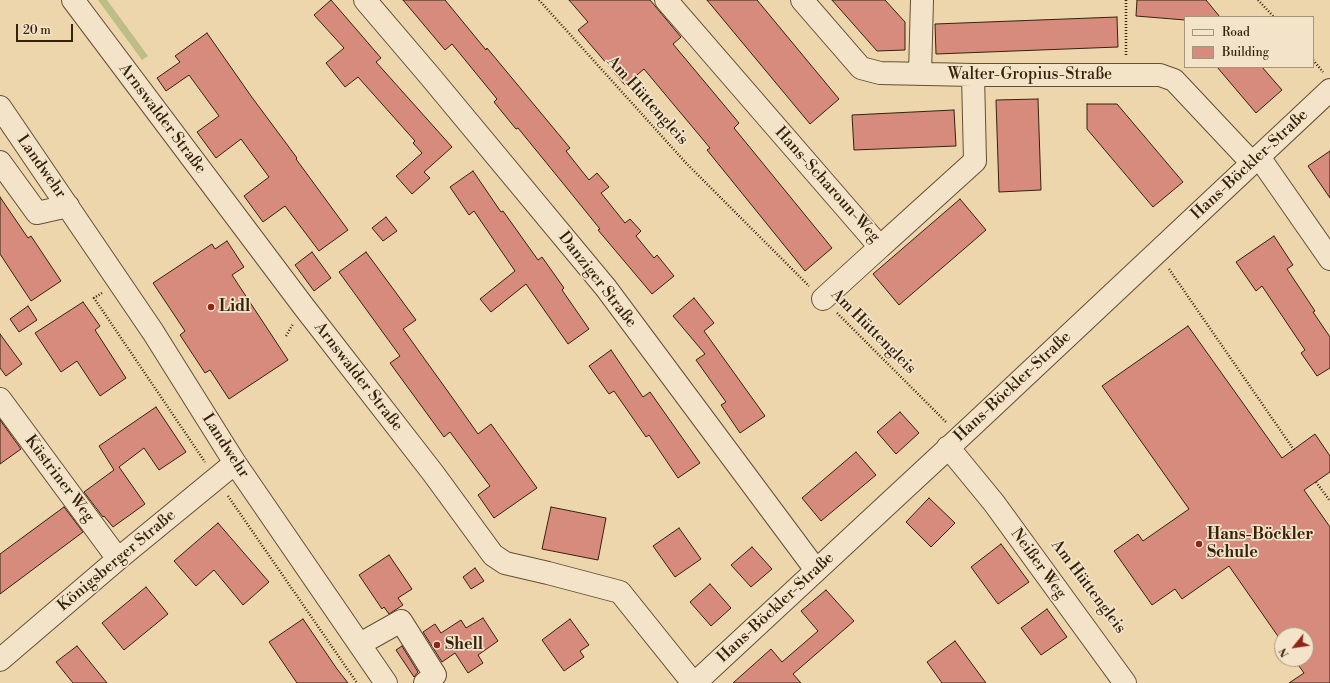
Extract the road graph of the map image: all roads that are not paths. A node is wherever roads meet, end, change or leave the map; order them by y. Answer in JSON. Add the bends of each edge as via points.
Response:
{"nodes":[{"id":1,"x":73,"y":0,"type":"edge"},
{"id":2,"x":365,"y":0,"type":"edge"},
{"id":3,"x":666,"y":0,"type":"edge"},
{"id":4,"x":802,"y":0,"type":"edge"},
{"id":5,"x":922,"y":0,"type":"edge"},
{"id":6,"x":920,"y":74,"type":"junction"},
{"id":7,"x":973,"y":75,"type":"junction"},
{"id":8,"x":1330,"y":90,"type":"edge"},
{"id":9,"x":0,"y":107,"type":"edge"},
{"id":10,"x":1255,"y":160,"type":"junction"},
{"id":11,"x":0,"y":162,"type":"edge"},
{"id":12,"x":68,"y":206,"type":"junction"},
{"id":13,"x":880,"y":247,"type":"junction"},
{"id":14,"x":1330,"y":259,"type":"edge"},
{"id":15,"x":823,"y":299,"type":"road end"},
{"id":16,"x":0,"y":399,"type":"edge"},
{"id":17,"x":948,"y":448,"type":"junction"},
{"id":18,"x":235,"y":463,"type":"junction"},
{"id":19,"x":118,"y":559,"type":"junction"},
{"id":20,"x":816,"y":570,"type":"junction"},
{"id":21,"x":360,"y":644,"type":"junction"},
{"id":22,"x":0,"y":660,"type":"edge"},
{"id":23,"x":386,"y":683,"type":"edge"},
{"id":24,"x":425,"y":683,"type":"edge"},
{"id":25,"x":694,"y":683,"type":"edge"},
{"id":26,"x":1125,"y":683,"type":"edge"}],
"edges":[{"from":1,"to":25,"type":"street","name":"Arnswalder Straße","via":[[493,555],[505,563],[620,592]]},
{"from":2,"to":20,"type":"street","name":"Danziger Straße","via":[[606,288]]},
{"from":3,"to":13,"type":"street","name":"Hans-Scharoun-Weg"},
{"from":4,"to":6,"type":"street","name":"Walter-Gropius-Straße","via":[[861,68],[880,73]]},
{"from":5,"to":6,"type":"street"},
{"from":6,"to":7,"type":"street","name":"Walter-Gropius-Straße"},
{"from":7,"to":10,"type":"street","name":"Walter-Gropius-Straße","via":[[1160,75],[1174,80]]},
{"from":7,"to":13,"type":"street","name":"Hans-Scharoun-Weg","via":[[975,161]]},
{"from":8,"to":10,"type":"street","name":"Hans-Böckler-Straße"},
{"from":9,"to":12,"type":"street","name":"Landwehr"},
{"from":10,"to":14,"type":"street","name":"Walter-Gropius-Straße"},
{"from":10,"to":17,"type":"street","name":"Hans-Böckler-Straße"},
{"from":11,"to":12,"type":"street","name":"Landwehr","via":[[37,213]]},
{"from":12,"to":18,"type":"street","name":"Landwehr","via":[[153,332]]},
{"from":13,"to":15,"type":"street"},
{"from":16,"to":19,"type":"street","name":"Küstriner Weg"},
{"from":17,"to":20,"type":"street","name":"Hans-Böckler-Straße"},
{"from":17,"to":26,"type":"street","name":"Neißer Weg","via":[[994,503]]},
{"from":18,"to":19,"type":"street","name":"Königsberger Straße"},
{"from":18,"to":21,"type":"street","name":"Landwehr"},
{"from":19,"to":22,"type":"street","name":"Königsberger Straße"},
{"from":20,"to":25,"type":"street","name":"Hans-Böckler-Straße"},
{"from":21,"to":23,"type":"street","name":"Landwehr"},
{"from":21,"to":24,"type":"street","via":[[401,621],[435,675]]}]}
